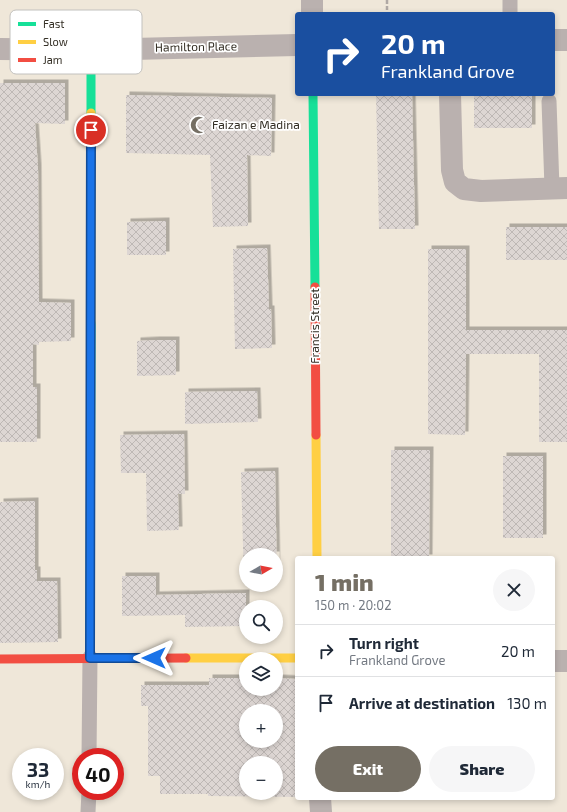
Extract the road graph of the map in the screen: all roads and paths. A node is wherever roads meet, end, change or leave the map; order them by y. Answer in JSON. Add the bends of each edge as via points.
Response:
{"nodes":[{"id":1,"x":312,"y":0,"type":"edge"},
{"id":2,"x":387,"y":0,"type":"edge"},
{"id":3,"x":510,"y":0,"type":"edge"},
{"id":4,"x":312,"y":12,"type":"edge"},
{"id":5,"x":387,"y":12,"type":"edge"},
{"id":6,"x":510,"y":12,"type":"edge"},
{"id":7,"x":555,"y":40,"type":"edge"},
{"id":8,"x":567,"y":40,"type":"edge"},
{"id":9,"x":295,"y":45,"type":"edge"},
{"id":10,"x":0,"y":49,"type":"edge"},
{"id":11,"x":10,"y":49,"type":"edge"},
{"id":12,"x":142,"y":49,"type":"edge"},
{"id":13,"x":91,"y":74,"type":"edge"},
{"id":14,"x":313,"y":96,"type":"edge"},
{"id":15,"x":450,"y":96,"type":"edge"},
{"id":16,"x":549,"y":101,"type":"dead end"},
{"id":17,"x":559,"y":188,"type":"edge"},
{"id":18,"x":317,"y":556,"type":"edge"},
{"id":19,"x":90,"y":658,"type":"junction"},
{"id":20,"x":295,"y":658,"type":"edge"},
{"id":21,"x":0,"y":659,"type":"edge"},
{"id":22,"x":555,"y":661,"type":"edge"},
{"id":23,"x":567,"y":661,"type":"edge"},
{"id":24,"x":89,"y":748,"type":"edge"},
{"id":25,"x":89,"y":800,"type":"edge"},
{"id":26,"x":320,"y":800,"type":"edge"},
{"id":27,"x":88,"y":812,"type":"edge"},
{"id":28,"x":321,"y":812,"type":"edge"}],
"edges":[{"from":1,"to":4,"type":"street"},
{"from":2,"to":5,"type":"path"},
{"from":3,"to":6,"type":"lane"},
{"from":7,"to":8,"type":"street"},
{"from":9,"to":12,"type":"street","name":"Hamilton Place"},
{"from":10,"to":11,"type":"street","name":"Hamilton Place"},
{"from":13,"to":19,"type":"street"},
{"from":14,"to":18,"type":"street","name":"Francis Street"},
{"from":15,"to":17,"type":"street","via":[[452,170],[455,182],[464,189],[481,191]]},
{"from":16,"to":17,"type":"lane"},
{"from":19,"to":20,"type":"street"},
{"from":19,"to":21,"type":"street"},
{"from":19,"to":24,"type":"lane"},
{"from":22,"to":23,"type":"street"},
{"from":25,"to":27,"type":"lane"},
{"from":26,"to":28,"type":"street"}]}
